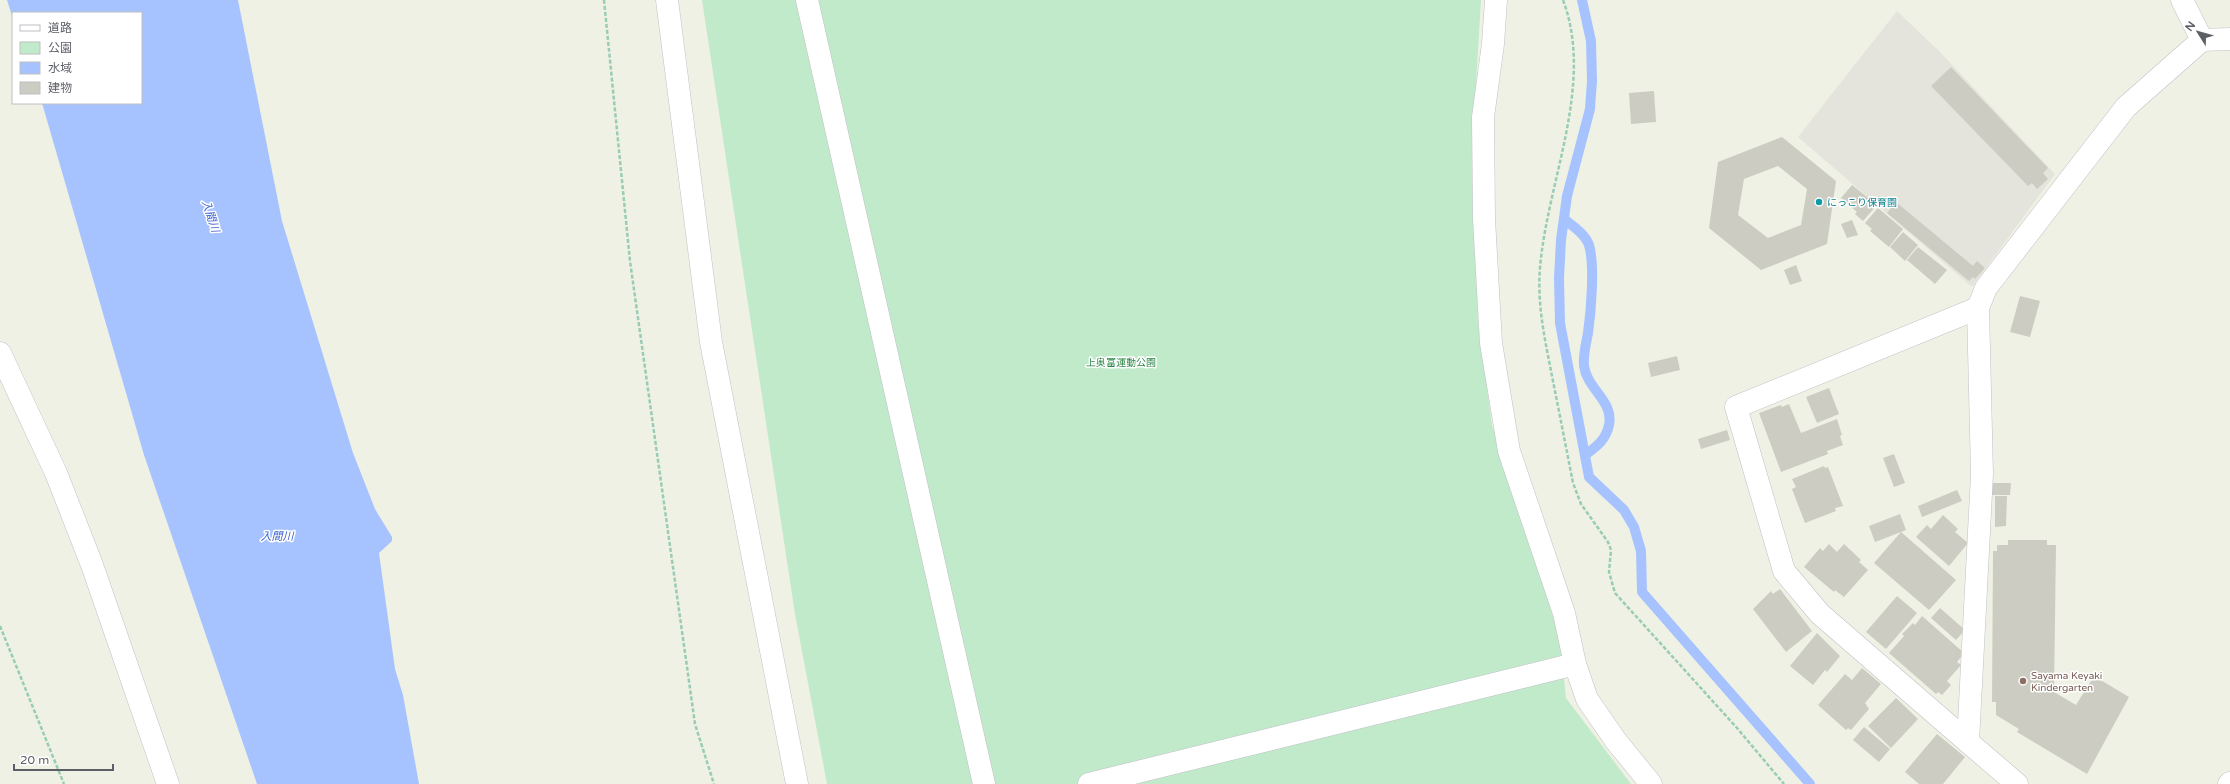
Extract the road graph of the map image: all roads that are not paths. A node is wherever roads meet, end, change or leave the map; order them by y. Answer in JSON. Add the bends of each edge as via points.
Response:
{"nodes":[{"id":1,"x":666,"y":0,"type":"edge"},
{"id":2,"x":807,"y":0,"type":"edge"},
{"id":3,"x":1496,"y":0,"type":"edge"},
{"id":4,"x":2182,"y":0,"type":"edge"},
{"id":5,"x":2230,"y":39,"type":"edge"},
{"id":6,"x":2202,"y":40,"type":"junction"},
{"id":7,"x":1978,"y":308,"type":"junction"},
{"id":8,"x":0,"y":353,"type":"edge"},
{"id":9,"x":1575,"y":664,"type":"junction"},
{"id":10,"x":1968,"y":742,"type":"junction"},
{"id":11,"x":168,"y":784,"type":"edge"},
{"id":12,"x":797,"y":784,"type":"edge"},
{"id":13,"x":984,"y":784,"type":"edge"},
{"id":14,"x":1089,"y":784,"type":"edge"},
{"id":15,"x":1651,"y":784,"type":"edge"},
{"id":16,"x":2017,"y":784,"type":"edge"}],
"edges":[{"from":1,"to":12,"type":"street","via":[[711,342]]},
{"from":2,"to":13,"type":"street"},
{"from":3,"to":9,"type":"street","via":[[1483,117],[1484,220],[1491,343],[1509,451],[1564,613]]},
{"from":4,"to":6,"type":"street"},
{"from":5,"to":6,"type":"street"},
{"from":6,"to":7,"type":"street","via":[[2126,107],[1986,288]]},
{"from":7,"to":10,"type":"street","via":[[1982,474]]},
{"from":7,"to":10,"type":"street","via":[[1736,407],[1784,571],[1820,614]]},
{"from":8,"to":11,"type":"street","via":[[56,473],[92,565]]},
{"from":9,"to":14,"type":"street"},
{"from":9,"to":15,"type":"street","via":[[1587,699],[1616,741]]},
{"from":10,"to":16,"type":"street"}]}
